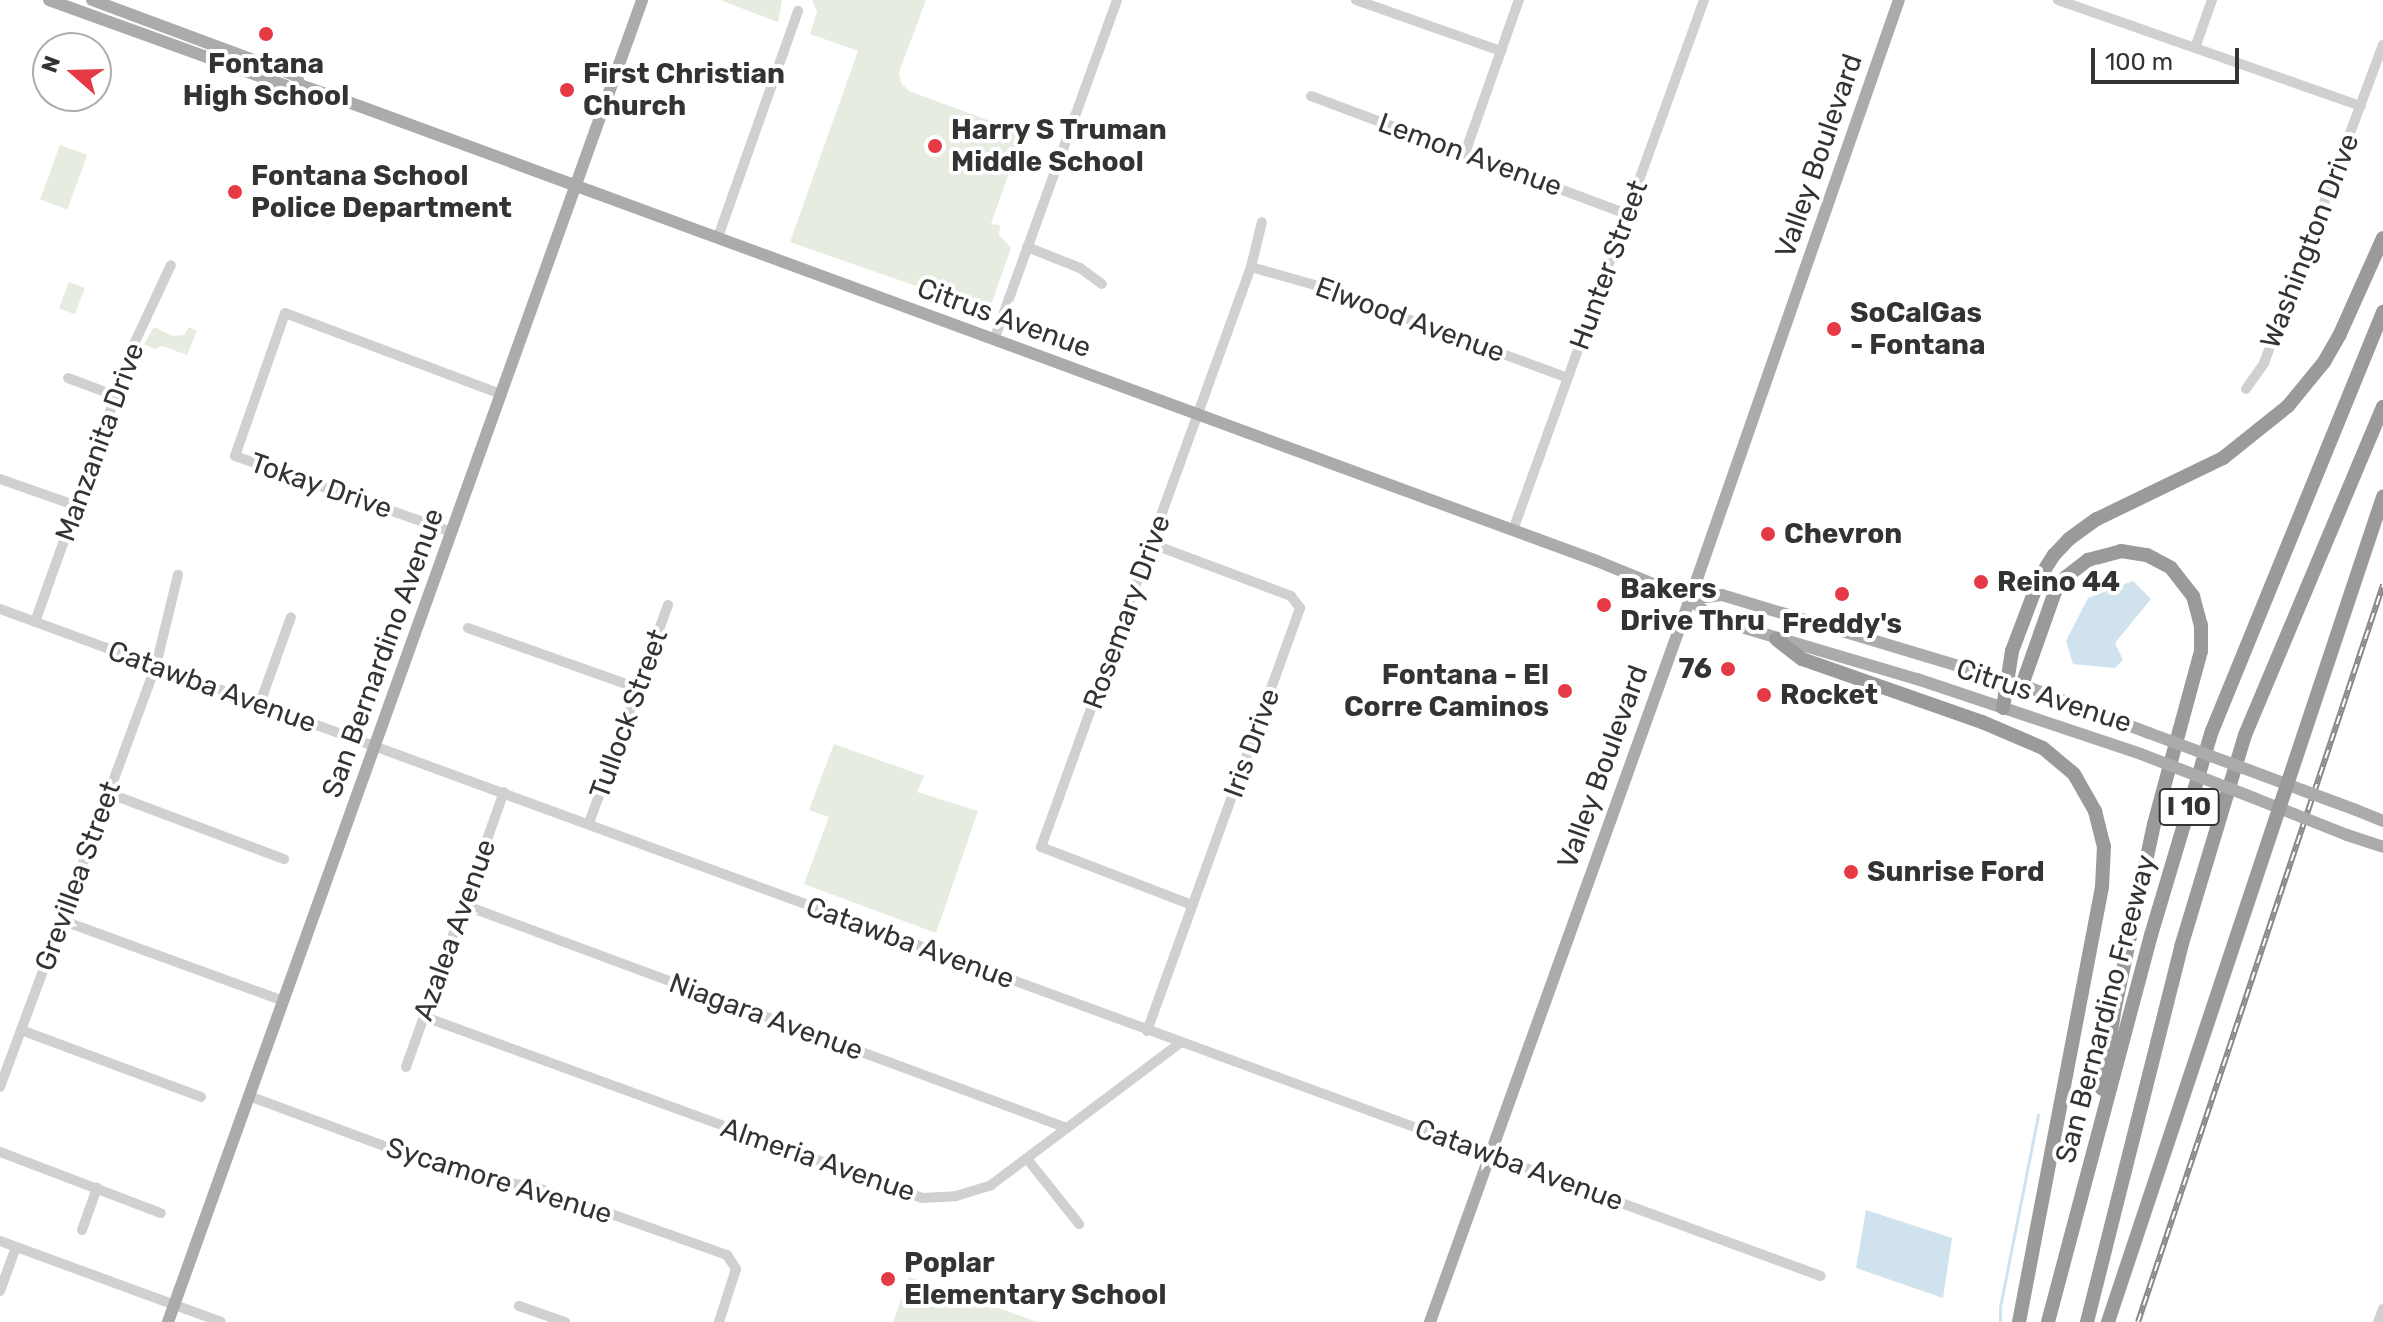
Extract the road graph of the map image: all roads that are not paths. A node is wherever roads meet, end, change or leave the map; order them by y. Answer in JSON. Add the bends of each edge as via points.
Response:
{"nodes":[{"id":1,"x":49,"y":0,"type":"edge"},
{"id":2,"x":92,"y":0,"type":"edge"},
{"id":3,"x":642,"y":0,"type":"edge"},
{"id":4,"x":1117,"y":0,"type":"edge"},
{"id":5,"x":1356,"y":0,"type":"edge"},
{"id":6,"x":1519,"y":0,"type":"edge"},
{"id":7,"x":1704,"y":0,"type":"edge"},
{"id":8,"x":1899,"y":0,"type":"edge"},
{"id":9,"x":2058,"y":0,"type":"edge"},
{"id":10,"x":2212,"y":0,"type":"edge"},
{"id":11,"x":798,"y":11,"type":"dead end"},
{"id":12,"x":2383,"y":44,"type":"edge"},
{"id":13,"x":2195,"y":48,"type":"junction"},
{"id":14,"x":1501,"y":51,"type":"junction"},
{"id":15,"x":300,"y":85,"type":"junction"},
{"id":16,"x":1311,"y":96,"type":"dead end"},
{"id":17,"x":2361,"y":106,"type":"junction"},
{"id":18,"x":1465,"y":153,"type":"junction"},
{"id":19,"x":576,"y":185,"type":"junction"},
{"id":20,"x":1627,"y":214,"type":"junction"},
{"id":21,"x":1262,"y":222,"type":"dead end"},
{"id":22,"x":718,"y":237,"type":"junction"},
{"id":23,"x":2383,"y":238,"type":"edge"},
{"id":24,"x":1027,"y":247,"type":"junction"},
{"id":25,"x":171,"y":265,"type":"dead end"},
{"id":26,"x":1251,"y":267,"type":"junction"},
{"id":27,"x":1102,"y":284,"type":"dead end"},
{"id":28,"x":2383,"y":311,"type":"edge"},
{"id":29,"x":994,"y":340,"type":"junction"},
{"id":30,"x":68,"y":378,"type":"dead end"},
{"id":31,"x":1568,"y":378,"type":"junction"},
{"id":32,"x":2246,"y":389,"type":"dead end"},
{"id":33,"x":500,"y":394,"type":"junction"},
{"id":34,"x":116,"y":396,"type":"junction"},
{"id":35,"x":2383,"y":407,"type":"edge"},
{"id":36,"x":1198,"y":415,"type":"junction"},
{"id":37,"x":0,"y":479,"type":"edge"},
{"id":38,"x":2383,"y":497,"type":"edge"},
{"id":39,"x":77,"y":506,"type":"junction"},
{"id":40,"x":1513,"y":530,"type":"junction"},
{"id":41,"x":452,"y":532,"type":"junction"},
{"id":42,"x":1152,"y":544,"type":"junction"},
{"id":43,"x":178,"y":575,"type":"dead end"},
{"id":44,"x":1690,"y":599,"type":"junction"},
{"id":45,"x":668,"y":605,"type":"dead end"},
{"id":46,"x":0,"y":609,"type":"edge"},
{"id":47,"x":291,"y":617,"type":"dead end"},
{"id":48,"x":35,"y":622,"type":"junction"},
{"id":49,"x":468,"y":628,"type":"dead end"},
{"id":50,"x":1776,"y":639,"type":"junction"},
{"id":51,"x":156,"y":665,"type":"junction"},
{"id":52,"x":2005,"y":680,"type":"junction"},
{"id":53,"x":2022,"y":685,"type":"junction"},
{"id":54,"x":637,"y":688,"type":"junction"},
{"id":55,"x":260,"y":703,"type":"junction"},
{"id":56,"x":2003,"y":708,"type":"junction"},
{"id":57,"x":374,"y":747,"type":"junction"},
{"id":58,"x":2287,"y":784,"type":"junction"},
{"id":59,"x":504,"y":792,"type":"junction"},
{"id":60,"x":108,"y":793,"type":"junction"},
{"id":61,"x":2278,"y":807,"type":"junction"},
{"id":62,"x":2383,"y":821,"type":"edge"},
{"id":63,"x":589,"y":823,"type":"junction"},
{"id":64,"x":2383,"y":847,"type":"edge"},
{"id":65,"x":284,"y":859,"type":"dead end"},
{"id":66,"x":464,"y":905,"type":"junction"},
{"id":67,"x":1192,"y":905,"type":"junction"},
{"id":68,"x":61,"y":920,"type":"junction"},
{"id":69,"x":284,"y":1001,"type":"junction"},
{"id":70,"x":425,"y":1017,"type":"junction"},
{"id":71,"x":21,"y":1030,"type":"junction"},
{"id":72,"x":1147,"y":1031,"type":"junction"},
{"id":73,"x":1180,"y":1043,"type":"junction"},
{"id":74,"x":406,"y":1067,"type":"dead end"},
{"id":75,"x":0,"y":1087,"type":"edge"},
{"id":76,"x":249,"y":1096,"type":"junction"},
{"id":77,"x":201,"y":1097,"type":"dead end"},
{"id":78,"x":1067,"y":1128,"type":"junction"},
{"id":79,"x":0,"y":1152,"type":"edge"},
{"id":80,"x":1491,"y":1154,"type":"junction"},
{"id":81,"x":1028,"y":1160,"type":"junction"},
{"id":82,"x":2089,"y":1170,"type":"junction"},
{"id":83,"x":97,"y":1188,"type":"junction"},
{"id":84,"x":161,"y":1213,"type":"dead end"},
{"id":85,"x":1079,"y":1224,"type":"dead end"},
{"id":86,"x":82,"y":1230,"type":"dead end"},
{"id":87,"x":0,"y":1241,"type":"edge"},
{"id":88,"x":16,"y":1247,"type":"junction"},
{"id":89,"x":1821,"y":1276,"type":"dead end"},
{"id":90,"x":0,"y":1291,"type":"edge"},
{"id":91,"x":174,"y":1305,"type":"junction"},
{"id":92,"x":519,"y":1306,"type":"dead end"},
{"id":93,"x":2383,"y":1309,"type":"edge"},
{"id":94,"x":168,"y":1322,"type":"edge"},
{"id":95,"x":221,"y":1322,"type":"edge"},
{"id":96,"x":565,"y":1322,"type":"edge"},
{"id":97,"x":719,"y":1322,"type":"edge"},
{"id":98,"x":1430,"y":1322,"type":"edge"},
{"id":99,"x":2019,"y":1322,"type":"edge"},
{"id":100,"x":2048,"y":1322,"type":"edge"},
{"id":101,"x":2087,"y":1322,"type":"edge"},
{"id":102,"x":2108,"y":1322,"type":"edge"},
{"id":103,"x":2378,"y":1322,"type":"edge"}],
"edges":[{"from":1,"to":15,"type":"main road","name":"Citrus Avenue","via":[[292,88]]},
{"from":2,"to":15,"type":"main road","name":"Citrus Avenue","via":[[296,76]]},
{"from":3,"to":19,"type":"main road","name":"San Bernardino Avenue"},
{"from":4,"to":24,"type":"street"},
{"from":5,"to":14,"type":"street"},
{"from":6,"to":14,"type":"street"},
{"from":7,"to":20,"type":"street","name":"Hunter Street"},
{"from":8,"to":44,"type":"main road","name":"Valley Boulevard"},
{"from":9,"to":13,"type":"street"},
{"from":10,"to":13,"type":"street"},
{"from":11,"to":22,"type":"street"},
{"from":12,"to":17,"type":"street","name":"Washington Drive"},
{"from":13,"to":17,"type":"street"},
{"from":14,"to":18,"type":"street"},
{"from":15,"to":19,"type":"main road","name":"Citrus Avenue"},
{"from":16,"to":18,"type":"street","name":"Lemon Avenue"},
{"from":17,"to":32,"type":"street","name":"Washington Drive","via":[[2264,363]]},
{"from":18,"to":20,"type":"street","name":"Lemon Avenue"},
{"from":19,"to":22,"type":"main road","name":"Citrus Avenue"},
{"from":19,"to":33,"type":"main road","name":"San Bernardino Avenue"},
{"from":20,"to":31,"type":"street","name":"Hunter Street"},
{"from":21,"to":26,"type":"street","name":"Rosemary Drive"},
{"from":22,"to":29,"type":"main road","name":"Citrus Avenue"},
{"from":23,"to":52,"type":"highway","via":[[2340,334],[2288,406],[2223,458],[2097,519],[2054,555],[2040,577]]},
{"from":24,"to":27,"type":"street","via":[[1080,268]]},
{"from":24,"to":29,"type":"street"},
{"from":25,"to":34,"type":"street","name":"Manzanita Drive"},
{"from":26,"to":31,"type":"street","name":"Elwood Avenue","via":[[1318,286]]},
{"from":26,"to":36,"type":"street","name":"Rosemary Drive"},
{"from":28,"to":82,"type":"highway","name":"San Bernardino Freeway","number":"I 10","via":[[2212,731]]},
{"from":29,"to":36,"type":"main road","name":"Citrus Avenue"},
{"from":30,"to":34,"type":"street"},
{"from":31,"to":40,"type":"street","name":"Hunter Street"},
{"from":33,"to":41,"type":"main road","name":"San Bernardino Avenue"},
{"from":33,"to":41,"type":"street","name":"Tokay Drive","via":[[285,313],[235,456]]},
{"from":34,"to":39,"type":"street","name":"Manzanita Drive"},
{"from":35,"to":101,"type":"highway","name":"San Bernardino Freeway","number":"I 10","via":[[2245,735],[2208,849]]},
{"from":36,"to":40,"type":"main road","name":"Citrus Avenue"},
{"from":36,"to":42,"type":"street","name":"Rosemary Drive"},
{"from":37,"to":39,"type":"street"},
{"from":38,"to":58,"type":"highway"},
{"from":39,"to":48,"type":"street","name":"Manzanita Drive"},
{"from":40,"to":44,"type":"main road","name":"Citrus Avenue"},
{"from":41,"to":57,"type":"main road","name":"San Bernardino Avenue"},
{"from":42,"to":67,"type":"street","name":"Iris Drive","via":[[1291,596],[1300,608]]},
{"from":42,"to":67,"type":"street","name":"Rosemary Drive","via":[[1041,847]]},
{"from":43,"to":51,"type":"street","name":"Grevillea Street"},
{"from":44,"to":50,"type":"main road","name":"Citrus Avenue","via":[[1714,619]]},
{"from":44,"to":52,"type":"main road","name":"Citrus Avenue","via":[[1722,595]]},
{"from":44,"to":80,"type":"main road","name":"Valley Boulevard"},
{"from":45,"to":54,"type":"street","name":"Tullock Street"},
{"from":46,"to":48,"type":"street","name":"Catawba Avenue"},
{"from":47,"to":55,"type":"street"},
{"from":48,"to":51,"type":"street","name":"Catawba Avenue"},
{"from":49,"to":54,"type":"street"},
{"from":50,"to":56,"type":"main road","name":"Citrus Avenue"},
{"from":50,"to":99,"type":"highway","via":[[1802,659],[2043,748],[2074,774],[2095,811],[2104,846],[2102,887]]},
{"from":51,"to":55,"type":"street","name":"Catawba Avenue"},
{"from":51,"to":60,"type":"street","name":"Grevillea Street"},
{"from":52,"to":53,"type":"main road","name":"Citrus Avenue"},
{"from":52,"to":56,"type":"highway"},
{"from":53,"to":58,"type":"main road","name":"Citrus Avenue","bridge":true},
{"from":53,"to":82,"type":"highway","via":[[2053,597],[2083,563],[2108,553],[2136,552],[2166,564],[2189,589],[2200,620],[2201,651],[2154,824],[2115,1007]]},
{"from":54,"to":63,"type":"street","name":"Tullock Street"},
{"from":55,"to":57,"type":"street","name":"Catawba Avenue"},
{"from":56,"to":61,"type":"main road","name":"Citrus Avenue","bridge":true},
{"from":57,"to":59,"type":"street","name":"Catawba Avenue"},
{"from":57,"to":69,"type":"main road","name":"San Bernardino Avenue"},
{"from":58,"to":61,"type":"highway"},
{"from":58,"to":62,"type":"main road","name":"Citrus Avenue","bridge":true},
{"from":59,"to":63,"type":"street","name":"Catawba Avenue"},
{"from":59,"to":66,"type":"street","name":"Azalea Avenue"},
{"from":60,"to":65,"type":"street"},
{"from":60,"to":68,"type":"street","name":"Grevillea Street"},
{"from":61,"to":64,"type":"main road","name":"Citrus Avenue","bridge":true},
{"from":61,"to":102,"type":"highway"},
{"from":63,"to":72,"type":"street","name":"Catawba Avenue"},
{"from":66,"to":70,"type":"street","name":"Azalea Avenue"},
{"from":66,"to":78,"type":"street","name":"Niagara Avenue"},
{"from":67,"to":72,"type":"street","name":"Iris Drive"},
{"from":68,"to":69,"type":"street"},
{"from":68,"to":71,"type":"street","name":"Grevillea Street"},
{"from":69,"to":76,"type":"main road","name":"San Bernardino Avenue"},
{"from":70,"to":74,"type":"street","name":"Azalea Avenue"},
{"from":70,"to":81,"type":"street","name":"Almeria Avenue","via":[[902,1193],[940,1198],[970,1193]]},
{"from":71,"to":75,"type":"street","name":"Grevillea Street"},
{"from":71,"to":77,"type":"street"},
{"from":72,"to":73,"type":"street","name":"Catawba Avenue"},
{"from":73,"to":78,"type":"street","name":"Almeria Avenue"},
{"from":73,"to":80,"type":"street","name":"Catawba Avenue"},
{"from":76,"to":91,"type":"main road","name":"San Bernardino Avenue"},
{"from":76,"to":97,"type":"street","name":"Sycamore Avenue","via":[[463,1175],[535,1187],[727,1255],[736,1276]]},
{"from":78,"to":81,"type":"street","name":"Almeria Avenue"},
{"from":79,"to":83,"type":"street"},
{"from":80,"to":89,"type":"street","name":"Catawba Avenue"},
{"from":80,"to":98,"type":"main road","name":"Valley Boulevard"},
{"from":81,"to":85,"type":"street"},
{"from":82,"to":100,"type":"highway","name":"San Bernardino Freeway","number":"I 10"},
{"from":83,"to":84,"type":"street"},
{"from":83,"to":86,"type":"street"},
{"from":87,"to":88,"type":"street"},
{"from":88,"to":90,"type":"street"},
{"from":88,"to":91,"type":"street"},
{"from":91,"to":94,"type":"main road","name":"San Bernardino Avenue"},
{"from":91,"to":95,"type":"street"},
{"from":92,"to":96,"type":"street"},
{"from":93,"to":103,"type":"street"}]}
